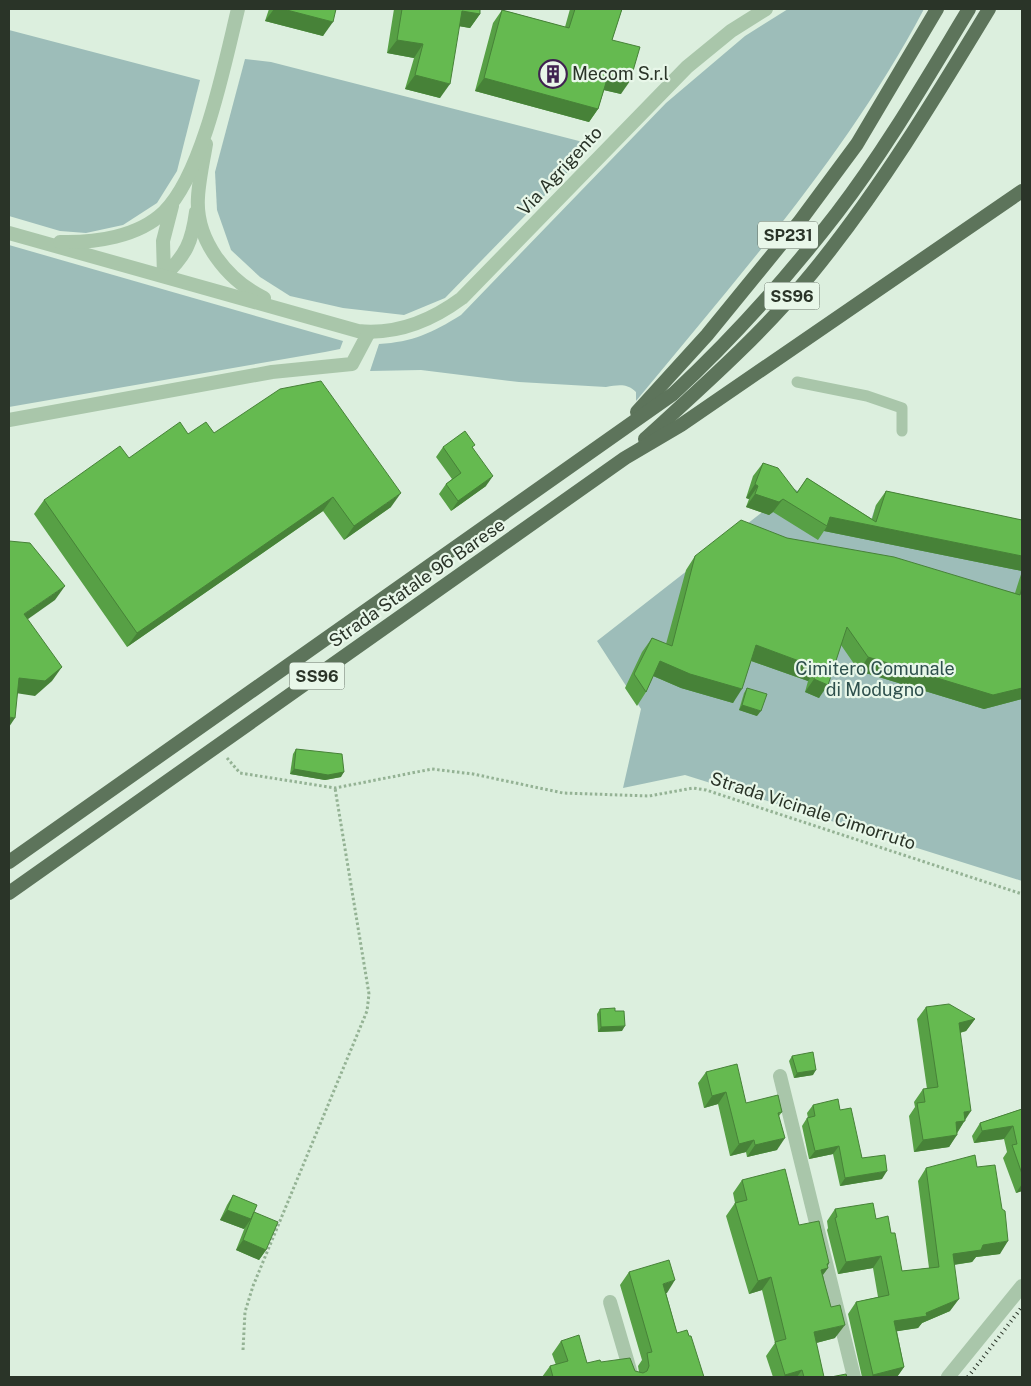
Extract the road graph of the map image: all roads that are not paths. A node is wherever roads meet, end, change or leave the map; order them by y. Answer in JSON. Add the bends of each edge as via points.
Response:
{"nodes":[{"id":1,"x":238,"y":9,"type":"edge"},
{"id":2,"x":766,"y":9,"type":"edge"},
{"id":3,"x":937,"y":9,"type":"edge"},
{"id":4,"x":969,"y":9,"type":"edge"},
{"id":5,"x":989,"y":9,"type":"edge"},
{"id":6,"x":208,"y":126,"type":"junction"},
{"id":7,"x":1022,"y":191,"type":"edge"},
{"id":8,"x":177,"y":193,"type":"junction"},
{"id":9,"x":1022,"y":197,"type":"edge"},
{"id":10,"x":198,"y":199,"type":"junction"},
{"id":11,"x":9,"y":233,"type":"edge"},
{"id":12,"x":957,"y":235,"type":"junction"},
{"id":13,"x":40,"y":242,"type":"junction"},
{"id":14,"x":164,"y":276,"type":"junction"},
{"id":15,"x":297,"y":314,"type":"junction"},
{"id":16,"x":369,"y":332,"type":"junction"},
{"id":17,"x":797,"y":382,"type":"dead end"},
{"id":18,"x":9,"y":420,"type":"edge"},
{"id":19,"x":902,"y":430,"type":"dead end"},
{"id":20,"x":608,"y":439,"type":"junction"},
{"id":21,"x":625,"y":458,"type":"junction"},
{"id":22,"x":9,"y":862,"type":"edge"},
{"id":23,"x":9,"y":893,"type":"edge"},
{"id":24,"x":780,"y":1076,"type":"dead end"},
{"id":25,"x":1022,"y":1286,"type":"edge"},
{"id":26,"x":610,"y":1302,"type":"dead end"},
{"id":27,"x":632,"y":1377,"type":"edge"},
{"id":28,"x":854,"y":1377,"type":"edge"},
{"id":29,"x":948,"y":1377,"type":"edge"}],
"edges":[{"from":1,"to":6,"type":"street"},
{"from":2,"to":16,"type":"street","name":"Via Agrigento","via":[[731,31],[686,67],[462,298],[422,323]]},
{"from":3,"to":20,"type":"main road","number":"SP231","via":[[858,144],[800,221],[666,382]]},
{"from":4,"to":20,"type":"main road","number":"SS96","via":[[913,102],[838,212],[769,297],[673,394]]},
{"from":5,"to":21,"type":"main road","number":"SS96","via":[[882,180],[811,274],[717,374]]},
{"from":6,"to":8,"type":"street"},
{"from":6,"to":10,"type":"street"},
{"from":7,"to":12,"type":"main road","number":"SS96"},
{"from":8,"to":13,"type":"street","via":[[164,211],[149,223],[122,235],[98,242]]},
{"from":8,"to":14,"type":"street","via":[[162,242]]},
{"from":9,"to":12,"type":"main road"},
{"from":10,"to":14,"type":"street","via":[[193,234],[186,252]]},
{"from":10,"to":15,"type":"street","via":[[203,229],[214,254],[229,275],[250,291]]},
{"from":11,"to":13,"type":"street"},
{"from":12,"to":21,"type":"main road","number":"SS96","via":[[681,425]]},
{"from":13,"to":14,"type":"street"},
{"from":14,"to":15,"type":"street"},
{"from":15,"to":16,"type":"street","name":"Via Agrigento","via":[[358,332]]},
{"from":16,"to":18,"type":"street","via":[[352,364],[272,372]]},
{"from":17,"to":19,"type":"lane","via":[[867,396],[902,408]]},
{"from":20,"to":22,"type":"main road","name":"Strada Statale 96 Barese","number":"SS96"},
{"from":21,"to":23,"type":"main road","name":"Strada Statale 96 Barese","number":"SS96"},
{"from":24,"to":28,"type":"street"},
{"from":25,"to":29,"type":"street"},
{"from":26,"to":27,"type":"street"}]}
